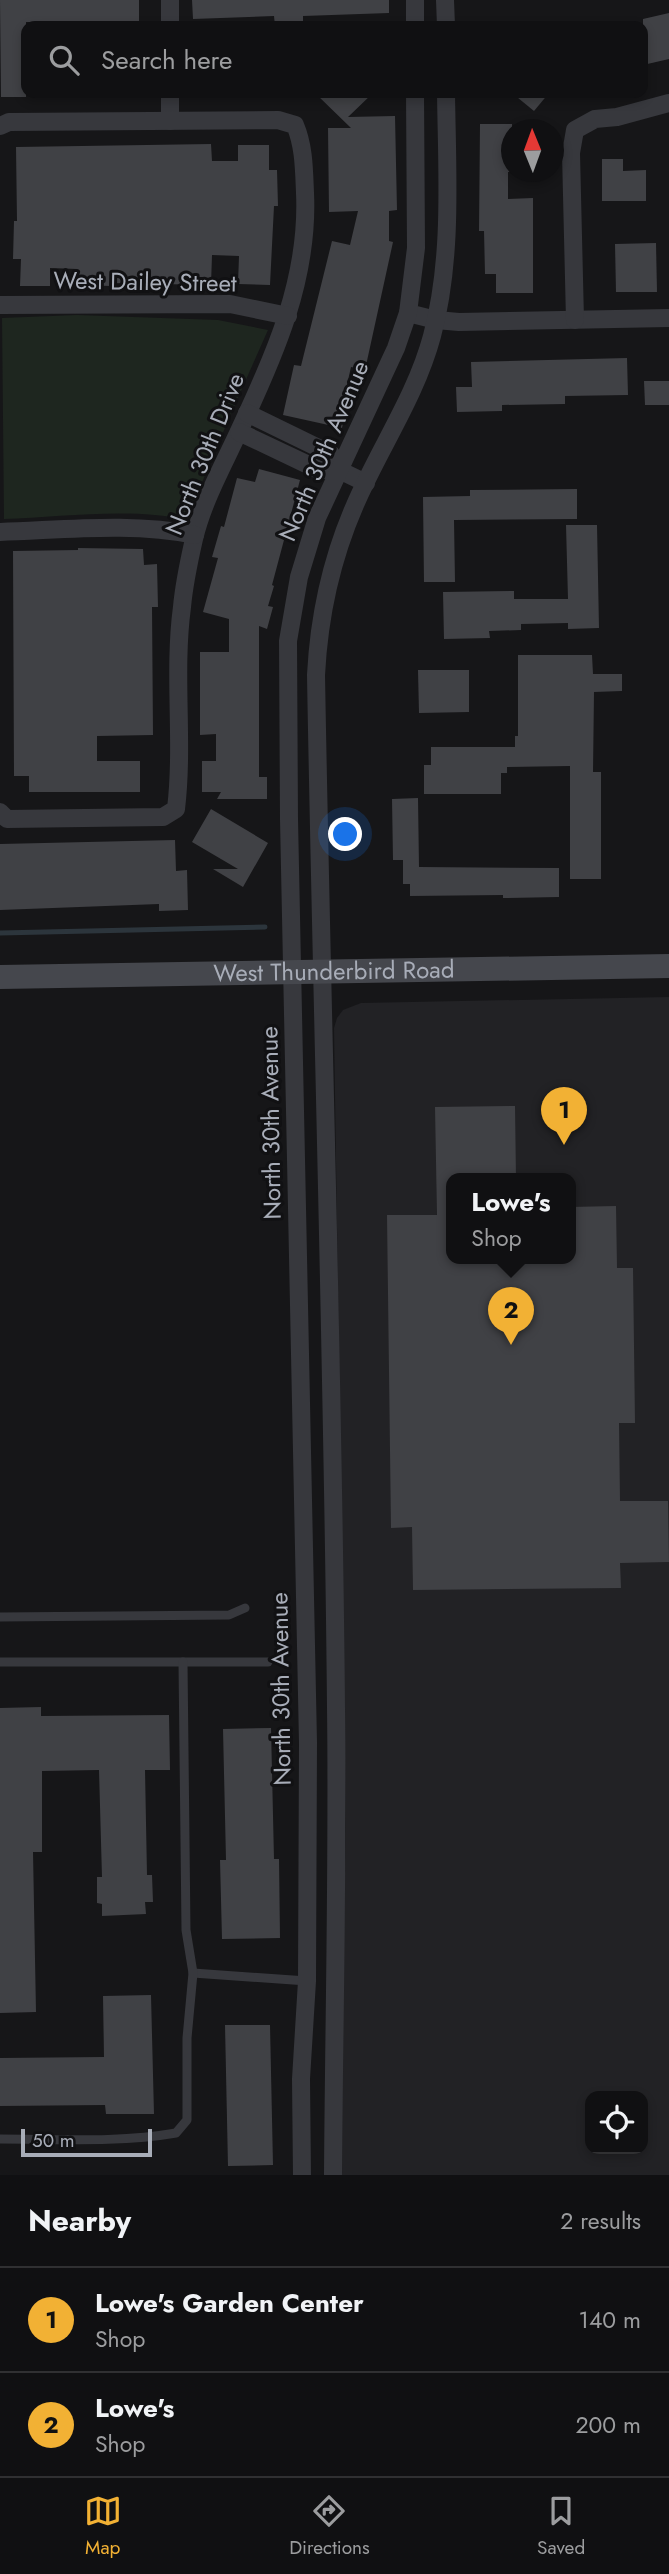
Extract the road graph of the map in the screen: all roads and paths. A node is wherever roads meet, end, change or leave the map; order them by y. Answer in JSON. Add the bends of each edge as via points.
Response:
{"nodes":[{"id":1,"x":170,"y":0,"type":"edge"},
{"id":2,"x":415,"y":0,"type":"edge"},
{"id":3,"x":445,"y":0,"type":"edge"},
{"id":4,"x":170,"y":21,"type":"edge"},
{"id":5,"x":415,"y":21,"type":"edge"},
{"id":6,"x":446,"y":21,"type":"edge"},
{"id":7,"x":170,"y":98,"type":"edge"},
{"id":8,"x":415,"y":98,"type":"edge"},
{"id":9,"x":446,"y":98,"type":"edge"},
{"id":10,"x":669,"y":103,"type":"edge"},
{"id":11,"x":170,"y":121,"type":"junction"},
{"id":12,"x":0,"y":126,"type":"edge"},
{"id":13,"x":0,"y":305,"type":"edge"},
{"id":14,"x":408,"y":313,"type":"junction"},
{"id":15,"x":288,"y":316,"type":"junction"},
{"id":16,"x":669,"y":318,"type":"edge"},
{"id":17,"x":436,"y":320,"type":"junction"},
{"id":18,"x":575,"y":320,"type":"junction"},
{"id":19,"x":247,"y":413,"type":"junction"},
{"id":20,"x":239,"y":432,"type":"junction"},
{"id":21,"x":339,"y":470,"type":"junction"},
{"id":22,"x":366,"y":483,"type":"junction"},
{"id":23,"x":0,"y":532,"type":"edge"},
{"id":24,"x":195,"y":535,"type":"junction"},
{"id":25,"x":0,"y":813,"type":"edge"},
{"id":26,"x":669,"y":965,"type":"edge"},
{"id":27,"x":322,"y":970,"type":"junction"},
{"id":28,"x":292,"y":971,"type":"junction"},
{"id":29,"x":0,"y":977,"type":"edge"},
{"id":30,"x":245,"y":1608,"type":"dead end"},
{"id":31,"x":0,"y":1618,"type":"edge"},
{"id":32,"x":183,"y":1661,"type":"junction"},
{"id":33,"x":268,"y":1661,"type":"dead end"},
{"id":34,"x":0,"y":1662,"type":"edge"},
{"id":35,"x":193,"y":1973,"type":"junction"},
{"id":36,"x":307,"y":1981,"type":"junction"},
{"id":37,"x":0,"y":2139,"type":"edge"},
{"id":38,"x":302,"y":2175,"type":"edge"},
{"id":39,"x":333,"y":2175,"type":"edge"}],
"edges":[{"from":1,"to":4,"type":"street"},
{"from":2,"to":5,"type":"street"},
{"from":3,"to":6,"type":"street"},
{"from":7,"to":11,"type":"street"},
{"from":8,"to":14,"type":"street","name":"North 30th Avenue","via":[[416,248]]},
{"from":9,"to":17,"type":"street","name":"North 30th Avenue","via":[[445,246]]},
{"from":10,"to":18,"type":"street","via":[[595,119],[575,130],[571,153]]},
{"from":11,"to":12,"type":"street","via":[[9,122]]},
{"from":11,"to":15,"type":"street","name":"North 30th Drive","via":[[278,120],[295,125],[302,140],[305,233]]},
{"from":13,"to":15,"type":"street","name":"West Dailey Street","via":[[230,304]]},
{"from":14,"to":17,"type":"street"},
{"from":14,"to":21,"type":"street","name":"North 30th Avenue"},
{"from":15,"to":19,"type":"street","name":"North 30th Drive"},
{"from":16,"to":18,"type":"street"},
{"from":17,"to":18,"type":"street"},
{"from":17,"to":22,"type":"street","name":"North 30th Avenue","via":[[411,391]]},
{"from":19,"to":20,"type":"street","name":"North 30th Drive"},
{"from":19,"to":21,"type":"street","via":[[331,454]]},
{"from":20,"to":21,"type":"street","via":[[319,470]]},
{"from":20,"to":24,"type":"street","name":"North 30th Drive"},
{"from":21,"to":22,"type":"street"},
{"from":21,"to":28,"type":"street","name":"North 30th Avenue","via":[[308,546],[288,640]]},
{"from":22,"to":27,"type":"street","name":"North 30th Avenue","via":[[333,565],[318,636]]},
{"from":23,"to":24,"type":"street","via":[[138,529]]},
{"from":24,"to":25,"type":"street","name":"North 30th Drive","via":[[181,608],[176,809],[163,817],[7,819]]},
{"from":26,"to":27,"type":"main road","name":"West Thunderbird Road"},
{"from":27,"to":28,"type":"main road","name":"West Thunderbird Road"},
{"from":27,"to":39,"type":"street","name":"North 30th Avenue","via":[[336,1714]]},
{"from":28,"to":29,"type":"main road","name":"West Thunderbird Road"},
{"from":28,"to":36,"type":"street","name":"North 30th Avenue","via":[[308,1743]]},
{"from":30,"to":31,"type":"lane","via":[[229,1615]]},
{"from":32,"to":33,"type":"lane"},
{"from":32,"to":34,"type":"lane"},
{"from":32,"to":35,"type":"lane","via":[[186,1930]]},
{"from":35,"to":36,"type":"lane"},
{"from":35,"to":37,"type":"lane","via":[[187,2120],[176,2133],[131,2139]]},
{"from":36,"to":38,"type":"street","name":"North 30th Avenue"}]}
